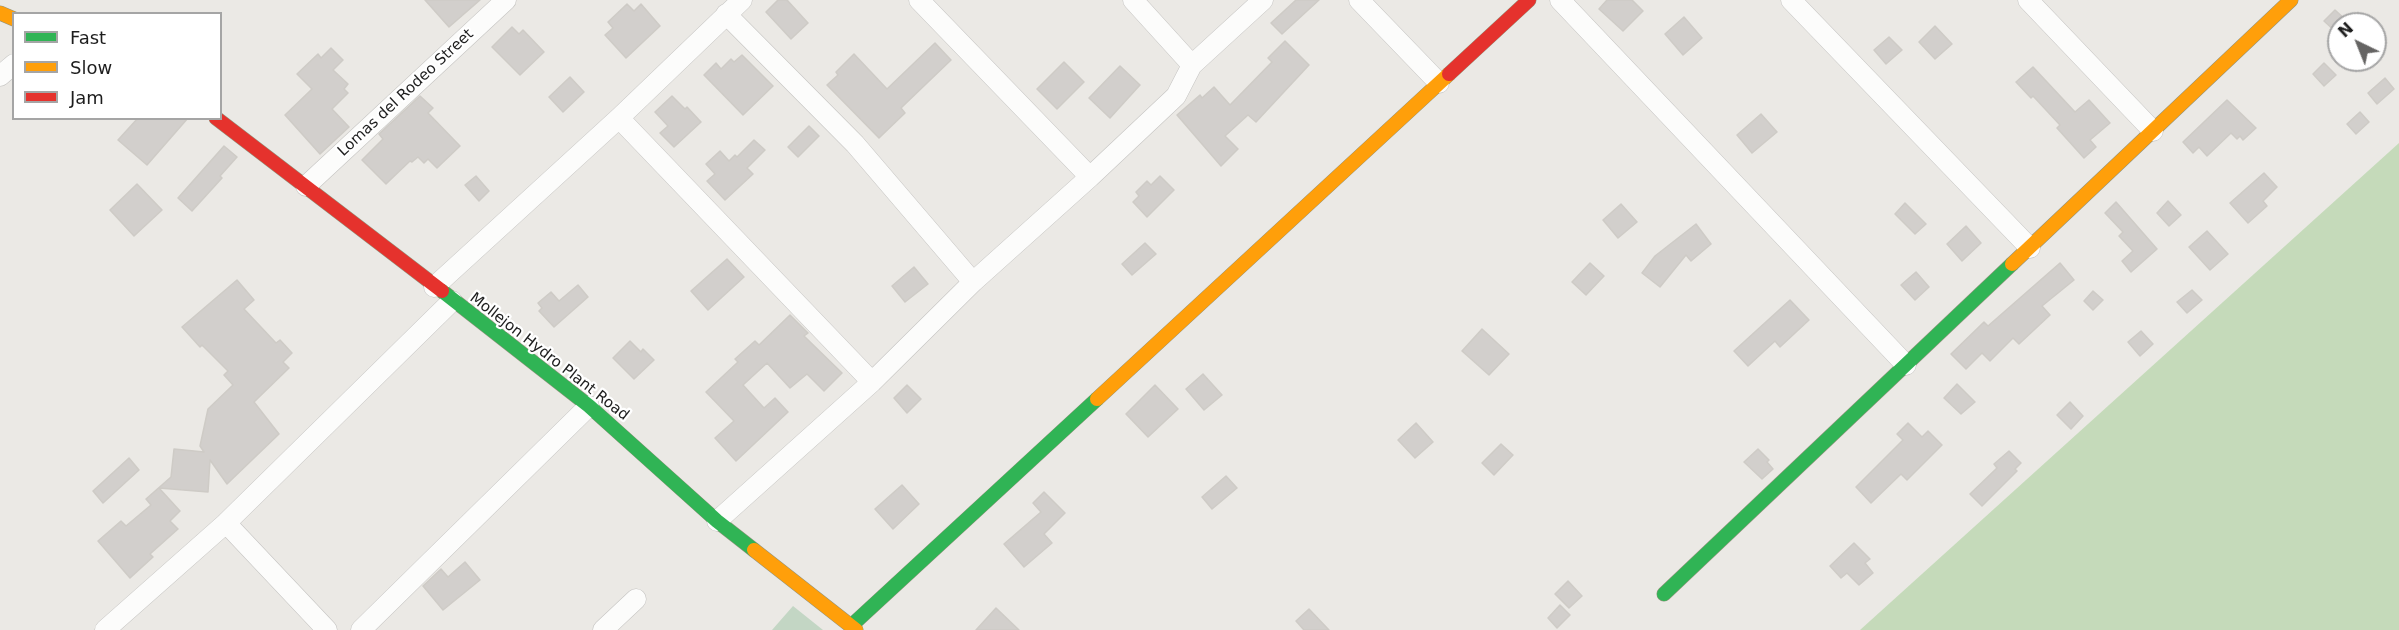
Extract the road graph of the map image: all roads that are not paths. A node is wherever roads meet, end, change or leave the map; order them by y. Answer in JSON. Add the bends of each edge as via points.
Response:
{"nodes":[{"id":1,"x":506,"y":0,"type":"edge"},
{"id":2,"x":742,"y":0,"type":"edge"},
{"id":3,"x":919,"y":0,"type":"edge"},
{"id":4,"x":1133,"y":0,"type":"edge"},
{"id":5,"x":1263,"y":0,"type":"edge"},
{"id":6,"x":1359,"y":0,"type":"edge"},
{"id":7,"x":1529,"y":0,"type":"edge"},
{"id":8,"x":1560,"y":0,"type":"edge"},
{"id":9,"x":1791,"y":0,"type":"edge"},
{"id":10,"x":2028,"y":0,"type":"edge"},
{"id":11,"x":2291,"y":0,"type":"edge"},
{"id":12,"x":726,"y":14,"type":"junction"},
{"id":13,"x":1192,"y":65,"type":"junction"},
{"id":14,"x":12,"y":66,"type":"edge"},
{"id":15,"x":0,"y":76,"type":"edge"},
{"id":16,"x":1439,"y":83,"type":"junction"},
{"id":17,"x":619,"y":118,"type":"junction"},
{"id":18,"x":219,"y":120,"type":"edge"},
{"id":19,"x":2153,"y":130,"type":"junction"},
{"id":20,"x":1090,"y":177,"type":"junction"},
{"id":21,"x":306,"y":186,"type":"junction"},
{"id":22,"x":2030,"y":248,"type":"junction"},
{"id":23,"x":973,"y":282,"type":"junction"},
{"id":24,"x":434,"y":287,"type":"junction"},
{"id":25,"x":452,"y":301,"type":"junction"},
{"id":26,"x":1906,"y":365,"type":"junction"},
{"id":27,"x":872,"y":382,"type":"junction"},
{"id":28,"x":589,"y":406,"type":"junction"},
{"id":29,"x":717,"y":521,"type":"junction"},
{"id":30,"x":226,"y":523,"type":"junction"},
{"id":31,"x":1665,"y":594,"type":"dead end"},
{"id":32,"x":636,"y":599,"type":"dead end"},
{"id":33,"x":853,"y":628,"type":"edge"},
{"id":34,"x":105,"y":630,"type":"edge"},
{"id":35,"x":327,"y":630,"type":"edge"},
{"id":36,"x":361,"y":630,"type":"edge"},
{"id":37,"x":603,"y":630,"type":"edge"}],
"edges":[{"from":1,"to":21,"type":"street","name":"Lomas del Rodeo Street"},
{"from":2,"to":12,"type":"street"},
{"from":3,"to":20,"type":"street"},
{"from":4,"to":13,"type":"street"},
{"from":5,"to":13,"type":"street"},
{"from":6,"to":16,"type":"street"},
{"from":7,"to":16,"type":"street"},
{"from":8,"to":26,"type":"street"},
{"from":9,"to":22,"type":"street"},
{"from":10,"to":19,"type":"street"},
{"from":11,"to":19,"type":"street"},
{"from":12,"to":17,"type":"street"},
{"from":12,"to":23,"type":"street","via":[[855,144]]},
{"from":13,"to":20,"type":"street","via":[[1176,96]]},
{"from":14,"to":15,"type":"street"},
{"from":16,"to":33,"type":"street"},
{"from":17,"to":24,"type":"street"},
{"from":17,"to":27,"type":"street"},
{"from":18,"to":21,"type":"street","name":"Mollejon Hydro Plant Road"},
{"from":19,"to":22,"type":"street"},
{"from":20,"to":23,"type":"street"},
{"from":21,"to":24,"type":"street","name":"Mollejon Hydro Plant Road"},
{"from":22,"to":26,"type":"street"},
{"from":23,"to":27,"type":"street"},
{"from":24,"to":25,"type":"street","name":"Mollejon Hydro Plant Road"},
{"from":25,"to":28,"type":"street","name":"Mollejon Hydro Plant Road"},
{"from":25,"to":30,"type":"street"},
{"from":26,"to":31,"type":"street"},
{"from":27,"to":29,"type":"street"},
{"from":28,"to":29,"type":"street","name":"Mollejon Hydro Plant Road"},
{"from":28,"to":36,"type":"street"},
{"from":29,"to":33,"type":"street","name":"Mollejon Hydro Plant Road"},
{"from":30,"to":34,"type":"street"},
{"from":30,"to":35,"type":"street"},
{"from":32,"to":37,"type":"street"}]}
